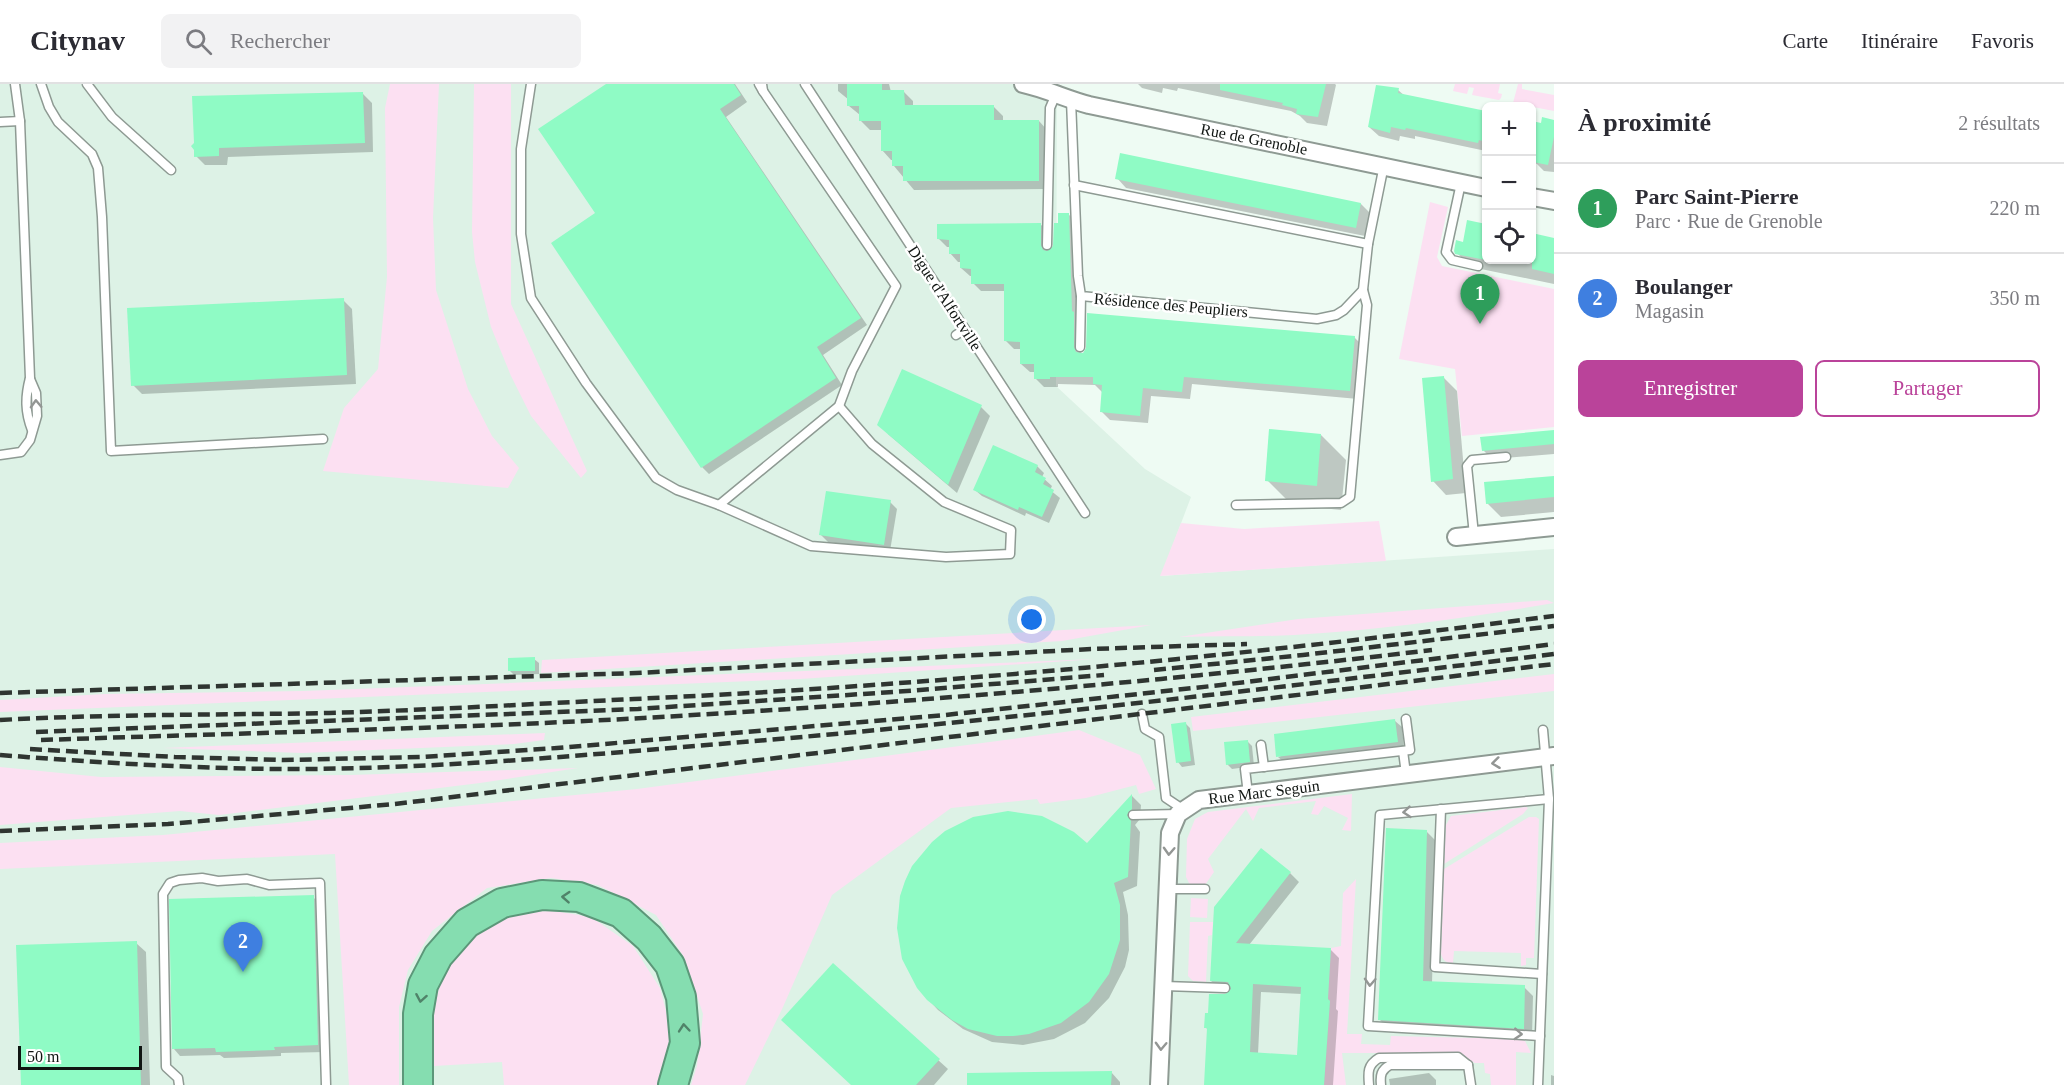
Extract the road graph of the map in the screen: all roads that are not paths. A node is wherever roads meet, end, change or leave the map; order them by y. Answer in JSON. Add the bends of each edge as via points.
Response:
{"nodes":[{"id":1,"x":15,"y":84,"type":"edge"},
{"id":2,"x":41,"y":84,"type":"edge"},
{"id":3,"x":87,"y":84,"type":"edge"},
{"id":4,"x":531,"y":84,"type":"edge"},
{"id":5,"x":805,"y":84,"type":"edge"},
{"id":6,"x":1023,"y":84,"type":"edge"},
{"id":7,"x":761,"y":86,"type":"edge"},
{"id":8,"x":1065,"y":93,"type":"edge"},
{"id":9,"x":20,"y":121,"type":"junction"},
{"id":10,"x":0,"y":122,"type":"edge"},
{"id":11,"x":1384,"y":165,"type":"junction"},
{"id":12,"x":171,"y":170,"type":"dead end"},
{"id":13,"x":1461,"y":183,"type":"junction"},
{"id":14,"x":1074,"y":184,"type":"junction"},
{"id":15,"x":1482,"y":187,"type":"edge"},
{"id":16,"x":1536,"y":198,"type":"edge"},
{"id":17,"x":1554,"y":201,"type":"edge"},
{"id":18,"x":1368,"y":244,"type":"junction"},
{"id":19,"x":1047,"y":245,"type":"dead end"},
{"id":20,"x":1478,"y":266,"type":"dead end"},
{"id":21,"x":1363,"y":290,"type":"junction"},
{"id":22,"x":1080,"y":296,"type":"junction"},
{"id":23,"x":965,"y":329,"type":"junction"},
{"id":24,"x":956,"y":335,"type":"dead end"},
{"id":25,"x":1080,"y":347,"type":"dead end"},
{"id":26,"x":839,"y":406,"type":"junction"},
{"id":27,"x":323,"y":439,"type":"dead end"},
{"id":28,"x":0,"y":454,"type":"edge"},
{"id":29,"x":1506,"y":457,"type":"dead end"},
{"id":30,"x":719,"y":505,"type":"junction"},
{"id":31,"x":1236,"y":505,"type":"dead end"},
{"id":32,"x":1085,"y":513,"type":"dead end"},
{"id":33,"x":1554,"y":527,"type":"edge"},
{"id":34,"x":1474,"y":535,"type":"junction"},
{"id":35,"x":1456,"y":537,"type":"dead end"},
{"id":36,"x":1142,"y":714,"type":"dead end"},
{"id":37,"x":1406,"y":719,"type":"dead end"},
{"id":38,"x":1543,"y":730,"type":"dead end"},
{"id":39,"x":1261,"y":745,"type":"dead end"},
{"id":40,"x":1403,"y":751,"type":"junction"},
{"id":41,"x":1550,"y":756,"type":"edge"},
{"id":42,"x":1264,"y":767,"type":"junction"},
{"id":43,"x":1406,"y":774,"type":"junction"},
{"id":44,"x":1248,"y":794,"type":"junction"},
{"id":45,"x":1549,"y":799,"type":"junction"},
{"id":46,"x":1441,"y":809,"type":"junction"},
{"id":47,"x":1181,"y":812,"type":"junction"},
{"id":48,"x":1133,"y":815,"type":"dead end"},
{"id":49,"x":1551,"y":818,"type":"edge"},
{"id":50,"x":1167,"y":889,"type":"junction"},
{"id":51,"x":1205,"y":889,"type":"dead end"},
{"id":52,"x":1542,"y":974,"type":"junction"},
{"id":53,"x":1164,"y":986,"type":"junction"},
{"id":54,"x":1225,"y":988,"type":"dead end"},
{"id":55,"x":1540,"y":1036,"type":"junction"},
{"id":56,"x":1468,"y":1065,"type":"junction"},
{"id":57,"x":179,"y":1085,"type":"edge"},
{"id":58,"x":326,"y":1085,"type":"edge"},
{"id":59,"x":418,"y":1085,"type":"edge"},
{"id":60,"x":673,"y":1085,"type":"edge"},
{"id":61,"x":1160,"y":1085,"type":"edge"},
{"id":62,"x":1369,"y":1085,"type":"edge"},
{"id":63,"x":1381,"y":1085,"type":"edge"},
{"id":64,"x":1471,"y":1085,"type":"edge"},
{"id":65,"x":1539,"y":1085,"type":"edge"}],
"edges":[{"from":1,"to":9,"type":"lane"},
{"from":2,"to":27,"type":"lane","via":[[58,122],[92,154],[98,168],[111,451]]},
{"from":3,"to":12,"type":"lane","via":[[112,117]]},
{"from":4,"to":30,"type":"lane","via":[[521,149],[521,234],[531,297],[586,383],[656,478]]},
{"from":5,"to":23,"type":"lane","name":"Digue d'Alfortville"},
{"from":6,"to":8,"type":"street","name":"Rue de Grenoble"},
{"from":7,"to":26,"type":"lane","via":[[896,286],[852,371]]},
{"from":8,"to":11,"type":"street","name":"Rue de Grenoble"},
{"from":8,"to":14,"type":"lane","name":"Résidence des Peupliers","via":[[1072,130]]},
{"from":8,"to":19,"type":"lane","via":[[1050,108]]},
{"from":9,"to":10,"type":"lane"},
{"from":9,"to":28,"type":"lane","via":[[30,378],[26,412],[32,430],[25,450]]},
{"from":11,"to":13,"type":"street","name":"Rue de Grenoble"},
{"from":11,"to":18,"type":"lane"},
{"from":13,"to":15,"type":"street","name":"Rue de Grenoble"},
{"from":13,"to":20,"type":"lane","via":[[1446,252],[1452,260]]},
{"from":14,"to":18,"type":"lane"},
{"from":14,"to":22,"type":"lane","name":"Résidence des Peupliers"},
{"from":16,"to":17,"type":"street"},
{"from":18,"to":21,"type":"lane"},
{"from":21,"to":22,"type":"lane","name":"Résidence des Peupliers","via":[[1344,310],[1317,319]]},
{"from":21,"to":31,"type":"lane","via":[[1367,305],[1350,497],[1341,503]]},
{"from":22,"to":25,"type":"lane"},
{"from":23,"to":24,"type":"lane"},
{"from":23,"to":32,"type":"lane","name":"Digue d'Alfortville"},
{"from":26,"to":30,"type":"lane"},
{"from":26,"to":30,"type":"lane","via":[[872,444],[944,502],[1011,530],[1010,554],[946,557],[811,546]]},
{"from":29,"to":34,"type":"lane","via":[[1472,460],[1467,466]]},
{"from":33,"to":34,"type":"street"},
{"from":34,"to":35,"type":"street"},
{"from":36,"to":47,"type":"lane","via":[[1145,729],[1159,737],[1166,798]]},
{"from":37,"to":40,"type":"lane","via":[[1410,750]]},
{"from":38,"to":41,"type":"lane"},
{"from":39,"to":42,"type":"lane"},
{"from":40,"to":42,"type":"lane"},
{"from":40,"to":43,"type":"lane"},
{"from":41,"to":43,"type":"street","name":"Rue Marc Seguin","one_way":true},
{"from":41,"to":45,"type":"lane"},
{"from":42,"to":44,"type":"lane","via":[[1245,770]]},
{"from":43,"to":44,"type":"street","name":"Rue Marc Seguin"},
{"from":44,"to":47,"type":"street","name":"Rue Marc Seguin","via":[[1198,800]]},
{"from":45,"to":46,"type":"lane"},
{"from":45,"to":49,"type":"lane"},
{"from":46,"to":52,"type":"lane","via":[[1434,967]]},
{"from":46,"to":55,"type":"lane","one_way":true,"via":[[1380,815],[1368,1026]]},
{"from":47,"to":48,"type":"lane"},
{"from":47,"to":50,"type":"street","one_way":true,"via":[[1170,833]]},
{"from":49,"to":52,"type":"lane"},
{"from":50,"to":51,"type":"lane"},
{"from":50,"to":53,"type":"street"},
{"from":52,"to":55,"type":"lane"},
{"from":53,"to":54,"type":"lane"},
{"from":53,"to":61,"type":"street","one_way":true},
{"from":55,"to":65,"type":"lane"},
{"from":56,"to":62,"type":"lane","via":[[1458,1057],[1379,1058],[1369,1066]]},
{"from":56,"to":63,"type":"lane","via":[[1390,1065],[1381,1074]]},
{"from":56,"to":64,"type":"lane"},
{"from":57,"to":58,"type":"lane","via":[[178,1078],[166,1066],[164,894],[170,883],[202,878],[247,879],[269,885],[320,883]]},
{"from":60,"to":59,"type":"highway","one_way":true,"via":[[685,1042],[681,997],[670,965],[649,938],[621,913],[579,897],[542,895],[502,903],[467,923],[438,956],[423,985],[418,1014]]}]}
